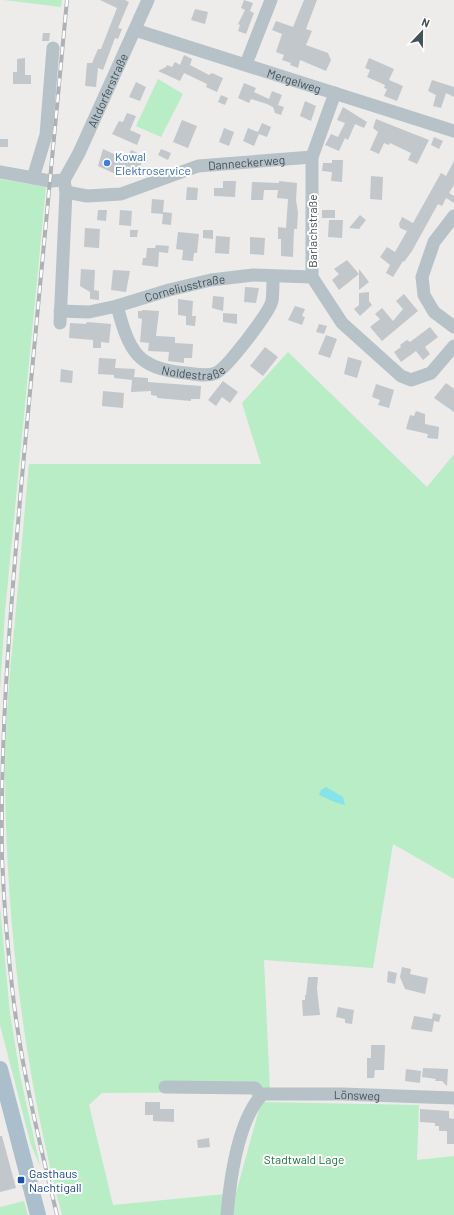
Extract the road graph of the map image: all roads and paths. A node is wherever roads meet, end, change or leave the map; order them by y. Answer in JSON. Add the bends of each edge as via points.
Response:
{"nodes":[{"id":1,"x":148,"y":0,"type":"edge"},
{"id":2,"x":271,"y":0,"type":"edge"},
{"id":3,"x":135,"y":30,"type":"junction"},
{"id":4,"x":53,"y":48,"type":"dead end"},
{"id":5,"x":246,"y":64,"type":"junction"},
{"id":6,"x":335,"y":92,"type":"junction"},
{"id":7,"x":454,"y":131,"type":"edge"},
{"id":8,"x":312,"y":157,"type":"junction"},
{"id":9,"x":0,"y":172,"type":"edge"},
{"id":10,"x":33,"y":178,"type":"junction"},
{"id":11,"x":65,"y":186,"type":"junction"},
{"id":12,"x":454,"y":216,"type":"edge"},
{"id":13,"x":273,"y":277,"type":"junction"},
{"id":14,"x":312,"y":278,"type":"junction"},
{"id":15,"x":117,"y":306,"type":"junction"},
{"id":16,"x":60,"y":317,"type":"joint"},
{"id":17,"x":454,"y":327,"type":"edge"},
{"id":18,"x":454,"y":346,"type":"edge"},
{"id":19,"x":0,"y":1069,"type":"edge"},
{"id":20,"x":165,"y":1087,"type":"dead end"},
{"id":21,"x":261,"y":1096,"type":"junction"},
{"id":22,"x":454,"y":1098,"type":"edge"},
{"id":23,"x":38,"y":1215,"type":"edge"},
{"id":24,"x":227,"y":1215,"type":"edge"}],
"edges":[{"from":1,"to":3,"type":"street","name":"Altdorferstraße"},
{"from":2,"to":5,"type":"street"},
{"from":3,"to":5,"type":"street","name":"Mergelweg"},
{"from":3,"to":11,"type":"street","name":"Altdorferstraße"},
{"from":4,"to":10,"type":"street","via":[[46,135]]},
{"from":5,"to":6,"type":"street","name":"Mergelweg"},
{"from":6,"to":7,"type":"street","name":"Mergelweg"},
{"from":6,"to":8,"type":"street","name":"Barlachstraße"},
{"from":8,"to":11,"type":"street","name":"Danneckerweg","via":[[198,166],[121,194],[87,196]]},
{"from":8,"to":14,"type":"street","name":"Barlachstraße"},
{"from":9,"to":10,"type":"street"},
{"from":10,"to":11,"type":"street"},
{"from":11,"to":16,"type":"street","name":"Altdorferstraße"},
{"from":12,"to":17,"type":"street","via":[[434,242],[422,277],[424,295],[434,312]]},
{"from":13,"to":14,"type":"street","name":"Corneliusstraße"},
{"from":13,"to":15,"type":"street","name":"Corneliusstraße","via":[[253,275],[197,283]]},
{"from":13,"to":15,"type":"street","name":"Noldestraße","via":[[272,302],[266,314],[222,368],[210,375],[168,371],[142,359],[131,349],[125,337]]},
{"from":14,"to":18,"type":"street","name":"Barlachstraße","via":[[342,323],[401,376],[411,380],[431,374]]},
{"from":15,"to":16,"type":"street","name":"Corneliusstraße"},
{"from":19,"to":23,"type":"main road"},
{"from":20,"to":21,"type":"street","via":[[255,1088]]},
{"from":21,"to":22,"type":"street","name":"Lönsweg","via":[[342,1094]]},
{"from":21,"to":24,"type":"street","via":[[243,1129],[228,1196]]}]}
